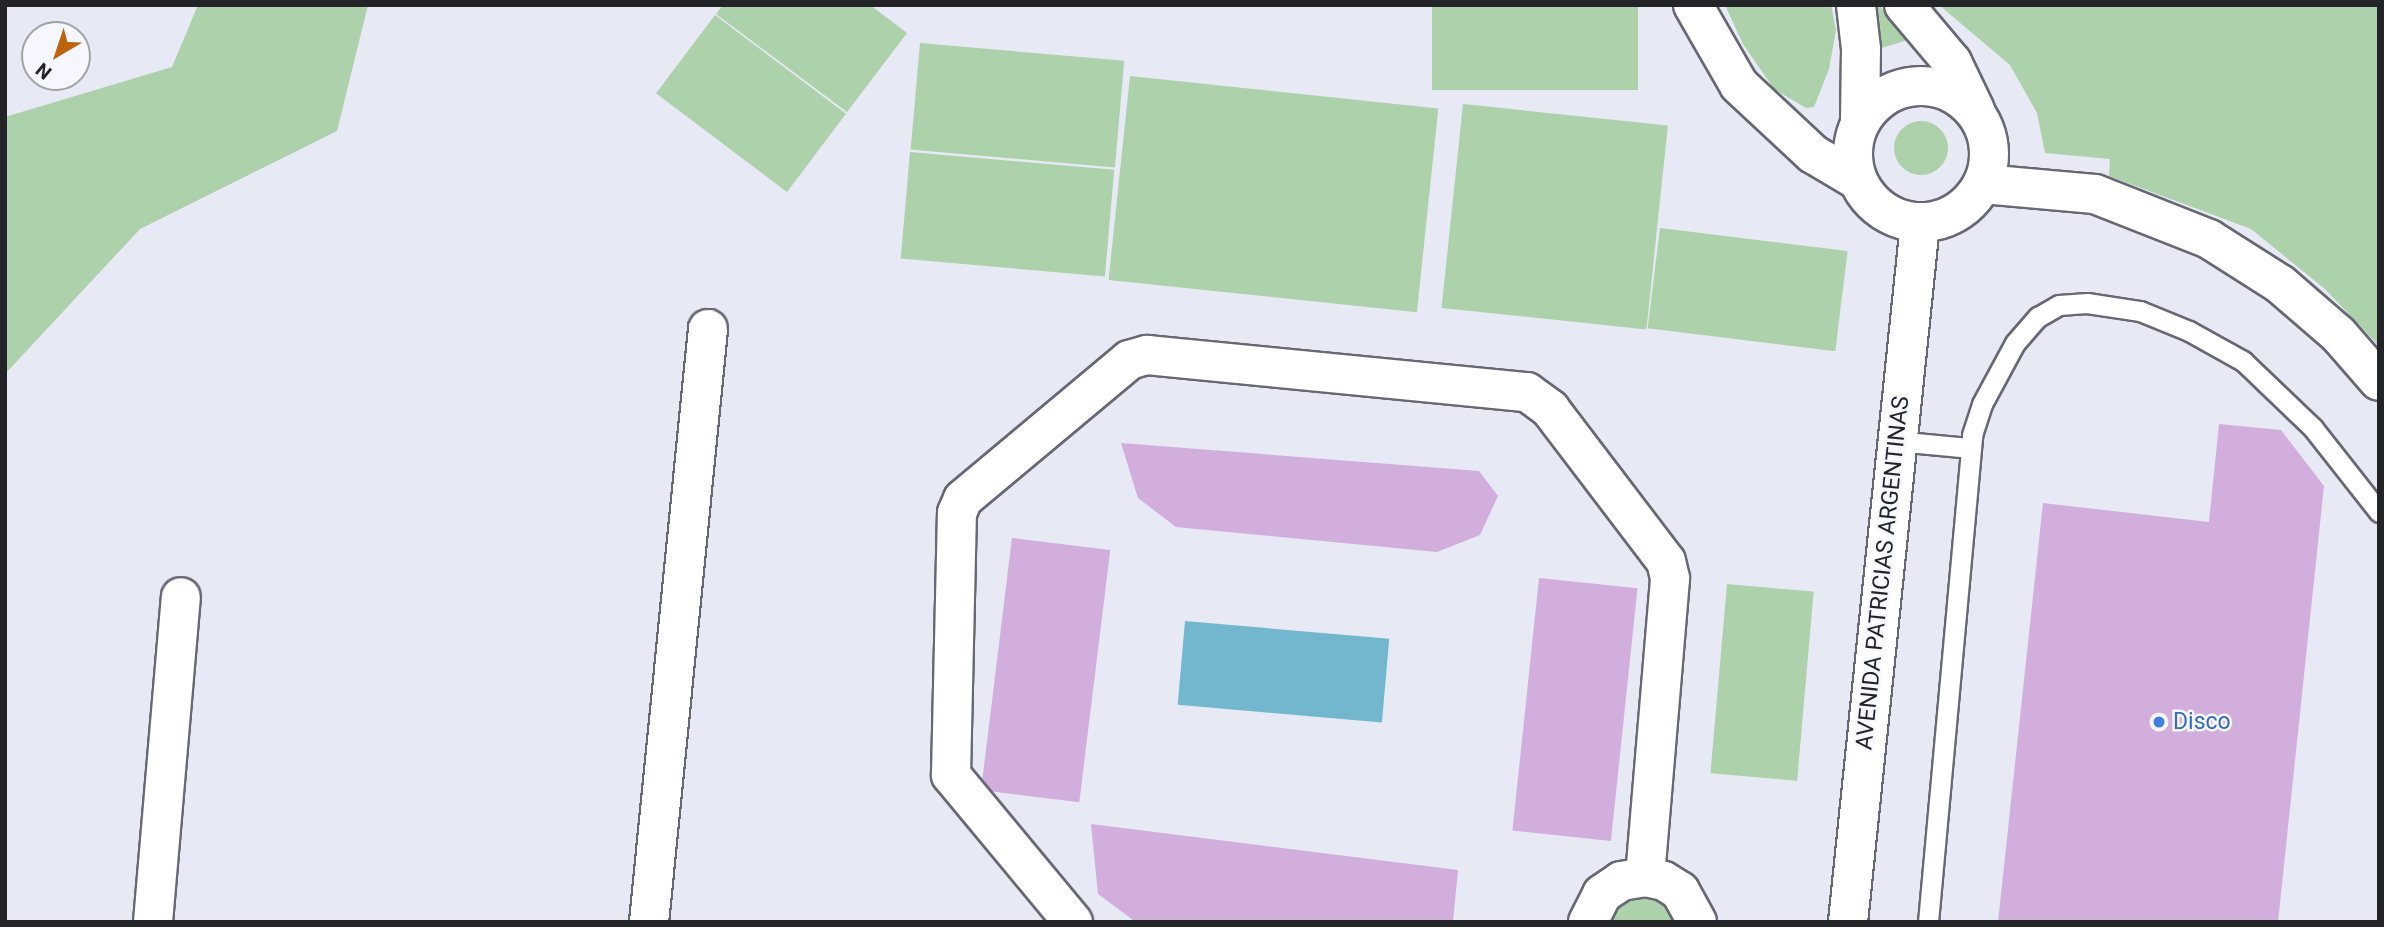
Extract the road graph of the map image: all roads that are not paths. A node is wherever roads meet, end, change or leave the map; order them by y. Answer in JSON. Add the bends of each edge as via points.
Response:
{"nodes":[{"id":1,"x":1693,"y":5,"type":"edge"},
{"id":2,"x":1856,"y":5,"type":"edge"},
{"id":3,"x":1904,"y":5,"type":"edge"},
{"id":4,"x":1860,"y":122,"type":"junction"},
{"id":5,"x":1984,"y":128,"type":"junction"},
{"id":6,"x":1857,"y":180,"type":"junction"},
{"id":7,"x":1983,"y":184,"type":"junction"},
{"id":8,"x":1920,"y":223,"type":"junction"},
{"id":9,"x":708,"y":329,"type":"dead end"},
{"id":10,"x":2379,"y":382,"type":"edge"},
{"id":11,"x":1896,"y":441,"type":"junction"},
{"id":12,"x":1970,"y":448,"type":"junction"},
{"id":13,"x":2379,"y":512,"type":"edge"},
{"id":14,"x":181,"y":597,"type":"dead end"},
{"id":15,"x":1645,"y":877,"type":"junction"},
{"id":16,"x":1581,"y":916,"type":"edge"},
{"id":17,"x":153,"y":922,"type":"edge"},
{"id":18,"x":649,"y":922,"type":"edge"},
{"id":19,"x":1073,"y":922,"type":"edge"},
{"id":20,"x":1698,"y":922,"type":"edge"},
{"id":21,"x":1847,"y":922,"type":"edge"},
{"id":22,"x":1928,"y":922,"type":"edge"}],
"edges":[{"from":1,"to":6,"type":"street","via":[[1739,85],[1813,154]]},
{"from":2,"to":4,"type":"street"},
{"from":3,"to":5,"type":"street","via":[[1952,62]]},
{"from":4,"to":5,"type":"street","via":[[1886,95],[1923,86],[1960,98]]},
{"from":4,"to":6,"type":"street","via":[[1852,161]]},
{"from":5,"to":7,"type":"street","via":[[1989,156]]},
{"from":6,"to":8,"type":"street","via":[[1882,211]]},
{"from":7,"to":8,"type":"street","via":[[1957,213]]},
{"from":7,"to":10,"type":"street","via":[[2104,196],[2209,239],[2280,284],[2338,334]]},
{"from":8,"to":11,"type":"street","name":"AVENIDA PATRICIAS ARGENTINAS"},
{"from":9,"to":18,"type":"street"},
{"from":11,"to":12,"type":"lane"},
{"from":11,"to":21,"type":"street","name":"AVENIDA PATRICIAS ARGENTINAS"},
{"from":12,"to":13,"type":"lane","via":[[1982,404],[2015,342],[2038,317],[2059,305],[2140,311],[2243,361],[2313,428]]},
{"from":12,"to":22,"type":"lane"},
{"from":14,"to":17,"type":"street"},
{"from":15,"to":16,"type":"street","via":[[1621,881]]},
{"from":15,"to":19,"type":"street","via":[[1670,579],[1665,561],[1550,409],[1527,392],[1147,355],[1118,369],[963,499],[957,513],[951,775]]},
{"from":15,"to":20,"type":"street","via":[[1680,891]]}]}
